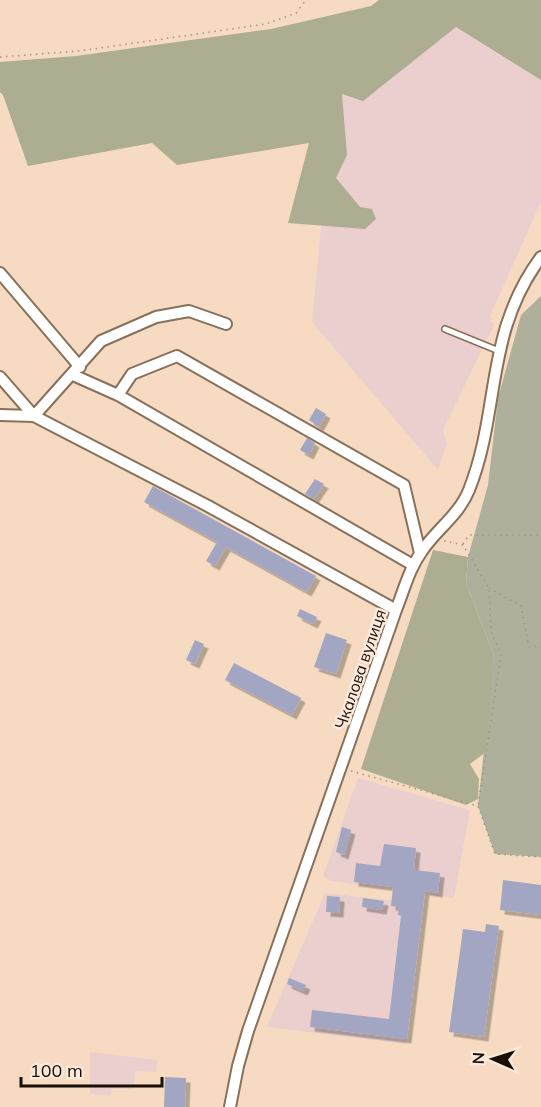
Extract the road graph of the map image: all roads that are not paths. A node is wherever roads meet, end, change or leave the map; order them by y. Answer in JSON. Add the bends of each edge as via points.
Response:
{"nodes":[{"id":1,"x":541,"y":257,"type":"edge"},
{"id":2,"x":0,"y":273,"type":"edge"},
{"id":3,"x":226,"y":324,"type":"dead end"},
{"id":4,"x":445,"y":329,"type":"dead end"},
{"id":5,"x":499,"y":351,"type":"junction"},
{"id":6,"x":76,"y":371,"type":"junction"},
{"id":7,"x":0,"y":376,"type":"edge"},
{"id":8,"x":118,"y":395,"type":"junction"},
{"id":9,"x":0,"y":415,"type":"edge"},
{"id":10,"x":34,"y":416,"type":"junction"},
{"id":11,"x":420,"y":553,"type":"junction"},
{"id":12,"x":413,"y":565,"type":"junction"},
{"id":13,"x":396,"y":610,"type":"junction"},
{"id":14,"x":230,"y":1107,"type":"edge"}],
"edges":[{"from":1,"to":5,"type":"street","name":"Чкалова вулиця","via":[[512,306]]},
{"from":2,"to":6,"type":"street"},
{"from":3,"to":6,"type":"street","via":[[189,311],[156,317],[101,341]]},
{"from":4,"to":5,"type":"lane"},
{"from":5,"to":11,"type":"street","name":"Чкалова вулиця","via":[[474,478],[458,510]]},
{"from":6,"to":8,"type":"street"},
{"from":6,"to":10,"type":"street"},
{"from":7,"to":10,"type":"street"},
{"from":8,"to":11,"type":"street","via":[[132,374],[177,356],[404,485]]},
{"from":8,"to":12,"type":"street"},
{"from":9,"to":10,"type":"street"},
{"from":10,"to":13,"type":"street"},
{"from":11,"to":12,"type":"street","name":"Чкалова вулиця"},
{"from":12,"to":13,"type":"street","name":"Чкалова вулиця"},
{"from":13,"to":14,"type":"street","name":"Чкалова вулиця","via":[[248,1031]]}]}
